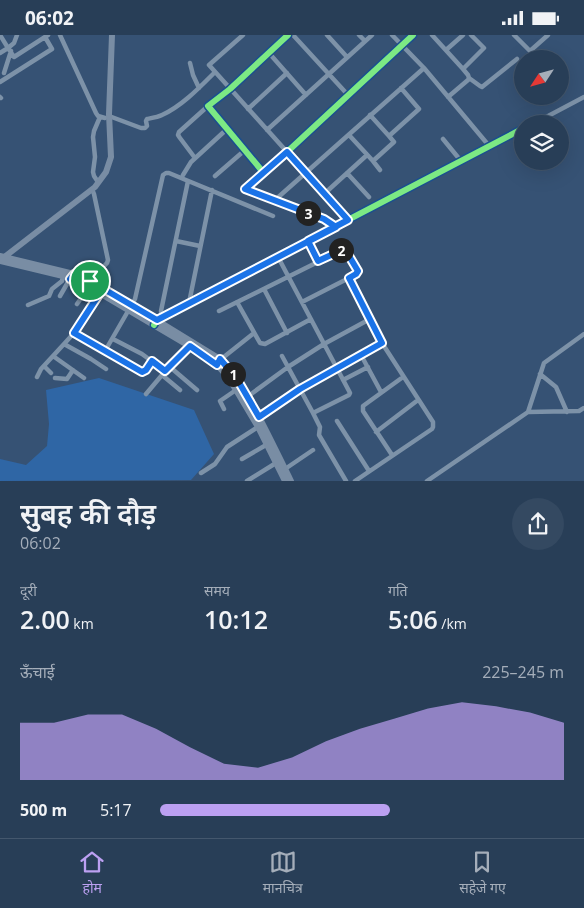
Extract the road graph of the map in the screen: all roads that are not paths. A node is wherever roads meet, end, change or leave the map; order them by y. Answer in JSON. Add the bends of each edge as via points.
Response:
{"nodes":[{"id":1,"x":0,"y":35,"type":"edge"},
{"id":2,"x":17,"y":35,"type":"edge"},
{"id":3,"x":60,"y":35,"type":"edge"},
{"id":4,"x":107,"y":35,"type":"edge"},
{"id":5,"x":112,"y":35,"type":"edge"},
{"id":6,"x":242,"y":35,"type":"edge"},
{"id":7,"x":288,"y":35,"type":"edge"},
{"id":8,"x":293,"y":35,"type":"edge"},
{"id":9,"x":327,"y":35,"type":"edge"},
{"id":10,"x":359,"y":35,"type":"edge"},
{"id":11,"x":372,"y":35,"type":"edge"},
{"id":12,"x":392,"y":35,"type":"edge"},
{"id":13,"x":414,"y":35,"type":"edge"},
{"id":14,"x":463,"y":35,"type":"edge"},
{"id":15,"x":471,"y":35,"type":"edge"},
{"id":16,"x":514,"y":35,"type":"edge"},
{"id":17,"x":548,"y":35,"type":"edge"},
{"id":18,"x":47,"y":36,"type":"edge"},
{"id":19,"x":435,"y":36,"type":"edge"},
{"id":20,"x":365,"y":41,"type":"junction"},
{"id":21,"x":402,"y":45,"type":"junction"},
{"id":22,"x":9,"y":50,"type":"junction"},
{"id":23,"x":446,"y":50,"type":"junction"},
{"id":24,"x":529,"y":50,"type":"edge"},
{"id":25,"x":531,"y":50,"type":"edge"},
{"id":26,"x":0,"y":53,"type":"edge"},
{"id":27,"x":269,"y":53,"type":"junction"},
{"id":28,"x":347,"y":57,"type":"junction"},
{"id":29,"x":514,"y":61,"type":"edge"},
{"id":30,"x":190,"y":63,"type":"dead end"},
{"id":31,"x":424,"y":68,"type":"junction"},
{"id":32,"x":463,"y":69,"type":"junction"},
{"id":33,"x":215,"y":72,"type":"junction"},
{"id":34,"x":4,"y":73,"type":"dead end"},
{"id":35,"x":287,"y":73,"type":"junction"},
{"id":36,"x":329,"y":74,"type":"junction"},
{"id":37,"x":469,"y":78,"type":"junction"},
{"id":38,"x":0,"y":81,"type":"edge"},
{"id":39,"x":199,"y":88,"type":"junction"},
{"id":40,"x":401,"y":88,"type":"junction"},
{"id":41,"x":230,"y":89,"type":"junction"},
{"id":42,"x":306,"y":95,"type":"junction"},
{"id":43,"x":348,"y":95,"type":"junction"},
{"id":44,"x":448,"y":97,"type":"junction"},
{"id":45,"x":584,"y":97,"type":"edge"},
{"id":46,"x":208,"y":106,"type":"junction"},
{"id":47,"x":248,"y":109,"type":"junction"},
{"id":48,"x":370,"y":115,"type":"junction"},
{"id":49,"x":550,"y":115,"type":"edge"},
{"id":50,"x":105,"y":117,"type":"junction"},
{"id":51,"x":227,"y":129,"type":"junction"},
{"id":52,"x":267,"y":130,"type":"junction"},
{"id":53,"x":514,"y":134,"type":"edge"},
{"id":54,"x":349,"y":135,"type":"junction"},
{"id":55,"x":389,"y":136,"type":"junction"},
{"id":56,"x":443,"y":139,"type":"dead end"},
{"id":57,"x":490,"y":147,"type":"junction"},
{"id":58,"x":245,"y":150,"type":"junction"},
{"id":59,"x":287,"y":152,"type":"junction"},
{"id":60,"x":367,"y":155,"type":"junction"},
{"id":61,"x":195,"y":158,"type":"junction"},
{"id":62,"x":373,"y":161,"type":"junction"},
{"id":63,"x":461,"y":161,"type":"junction"},
{"id":64,"x":380,"y":169,"type":"dead end"},
{"id":65,"x":263,"y":172,"type":"junction"},
{"id":66,"x":306,"y":173,"type":"junction"},
{"id":67,"x":347,"y":173,"type":"junction"},
{"id":68,"x":183,"y":175,"type":"dead end"},
{"id":69,"x":215,"y":176,"type":"dead end"},
{"id":70,"x":188,"y":181,"type":"junction"},
{"id":71,"x":98,"y":182,"type":"junction"},
{"id":72,"x":92,"y":189,"type":"junction"},
{"id":73,"x":212,"y":190,"type":"junction"},
{"id":74,"x":324,"y":194,"type":"junction"},
{"id":75,"x":369,"y":197,"type":"dead end"},
{"id":76,"x":275,"y":200,"type":"junction"},
{"id":77,"x":273,"y":216,"type":"dead end"},
{"id":78,"x":348,"y":220,"type":"junction"},
{"id":79,"x":336,"y":227,"type":"junction"},
{"id":80,"x":176,"y":241,"type":"junction"},
{"id":81,"x":308,"y":241,"type":"junction"},
{"id":82,"x":200,"y":246,"type":"junction"},
{"id":83,"x":278,"y":257,"type":"junction"},
{"id":84,"x":1,"y":259,"type":"edge"},
{"id":85,"x":318,"y":261,"type":"junction"},
{"id":86,"x":69,"y":276,"type":"junction"},
{"id":87,"x":289,"y":277,"type":"junction"},
{"id":88,"x":349,"y":278,"type":"junction"},
{"id":89,"x":90,"y":284,"type":"junction"},
{"id":90,"x":264,"y":289,"type":"junction"},
{"id":91,"x":100,"y":293,"type":"junction"},
{"id":92,"x":60,"y":295,"type":"dead end"},
{"id":93,"x":302,"y":302,"type":"junction"},
{"id":94,"x":189,"y":303,"type":"junction"},
{"id":95,"x":237,"y":303,"type":"junction"},
{"id":96,"x":28,"y":305,"type":"dead end"},
{"id":97,"x":77,"y":305,"type":"dead end"},
{"id":98,"x":131,"y":308,"type":"junction"},
{"id":99,"x":219,"y":311,"type":"dead end"},
{"id":100,"x":311,"y":319,"type":"junction"},
{"id":101,"x":370,"y":319,"type":"junction"},
{"id":102,"x":158,"y":321,"type":"junction"},
{"id":103,"x":74,"y":333,"type":"junction"},
{"id":104,"x":254,"y":333,"type":"junction"},
{"id":105,"x":287,"y":333,"type":"junction"},
{"id":106,"x":584,"y":334,"type":"edge"},
{"id":107,"x":113,"y":339,"type":"junction"},
{"id":108,"x":324,"y":343,"type":"junction"},
{"id":109,"x":382,"y":343,"type":"junction"},
{"id":110,"x":64,"y":344,"type":"junction"},
{"id":111,"x":190,"y":346,"type":"junction"},
{"id":112,"x":105,"y":351,"type":"junction"},
{"id":113,"x":361,"y":355,"type":"junction"},
{"id":114,"x":53,"y":356,"type":"junction"},
{"id":115,"x":282,"y":356,"type":"dead end"},
{"id":116,"x":152,"y":361,"type":"junction"},
{"id":117,"x":218,"y":362,"type":"junction"},
{"id":118,"x":44,"y":366,"type":"junction"},
{"id":119,"x":170,"y":367,"type":"junction"},
{"id":120,"x":288,"y":367,"type":"junction"},
{"id":121,"x":368,"y":367,"type":"junction"},
{"id":122,"x":106,"y":369,"type":"dead end"},
{"id":123,"x":337,"y":369,"type":"junction"},
{"id":124,"x":73,"y":370,"type":"junction"},
{"id":125,"x":51,"y":373,"type":"dead end"},
{"id":126,"x":164,"y":373,"type":"junction"},
{"id":127,"x":540,"y":375,"type":"junction"},
{"id":128,"x":37,"y":377,"type":"dead end"},
{"id":129,"x":404,"y":377,"type":"junction"},
{"id":130,"x":55,"y":378,"type":"dead end"},
{"id":131,"x":84,"y":378,"type":"dead end"},
{"id":132,"x":343,"y":380,"type":"junction"},
{"id":133,"x":300,"y":389,"type":"junction"},
{"id":134,"x":180,"y":390,"type":"dead end"},
{"id":135,"x":197,"y":390,"type":"dead end"},
{"id":136,"x":236,"y":390,"type":"junction"},
{"id":137,"x":381,"y":392,"type":"junction"},
{"id":138,"x":146,"y":393,"type":"dead end"},
{"id":139,"x":247,"y":397,"type":"junction"},
{"id":140,"x":418,"y":401,"type":"junction"},
{"id":141,"x":584,"y":408,"type":"edge"},
{"id":142,"x":224,"y":409,"type":"dead end"},
{"id":143,"x":568,"y":411,"type":"junction"},
{"id":144,"x":313,"y":413,"type":"junction"},
{"id":145,"x":528,"y":413,"type":"junction"},
{"id":146,"x":259,"y":417,"type":"junction"},
{"id":147,"x":337,"y":421,"type":"dead end"},
{"id":148,"x":258,"y":427,"type":"junction"},
{"id":149,"x":376,"y":432,"type":"junction"},
{"id":150,"x":266,"y":445,"type":"junction"},
{"id":151,"x":313,"y":450,"type":"dead end"},
{"id":152,"x":392,"y":455,"type":"junction"},
{"id":153,"x":242,"y":459,"type":"dead end"},
{"id":154,"x":276,"y":463,"type":"junction"},
{"id":155,"x":285,"y":469,"type":"junction"},
{"id":156,"x":369,"y":471,"type":"junction"},
{"id":157,"x":202,"y":473,"type":"dead end"},
{"id":158,"x":247,"y":481,"type":"edge"},
{"id":159,"x":285,"y":481,"type":"edge"},
{"id":160,"x":291,"y":481,"type":"edge"},
{"id":161,"x":346,"y":481,"type":"edge"},
{"id":162,"x":355,"y":481,"type":"edge"},
{"id":163,"x":427,"y":481,"type":"edge"}],
"edges":[{"from":1,"to":22,"type":"street"},
{"from":2,"to":22,"type":"street"},
{"from":3,"to":50,"type":"street","via":[[96,113]]},
{"from":4,"to":50,"type":"main road"},
{"from":5,"to":50,"type":"main road"},
{"from":6,"to":33,"type":"street","via":[[209,65]]},
{"from":7,"to":27,"type":"street"},
{"from":8,"to":36,"type":"street"},
{"from":9,"to":28,"type":"street"},
{"from":10,"to":20,"type":"street"},
{"from":11,"to":20,"type":"street"},
{"from":12,"to":21,"type":"street"},
{"from":13,"to":21,"type":"street"},
{"from":14,"to":23,"type":"street"},
{"from":15,"to":32,"type":"street","via":[[484,48]]},
{"from":16,"to":24,"type":"street"},
{"from":17,"to":25,"type":"street"},
{"from":18,"to":22,"type":"street","via":[[14,57]]},
{"from":18,"to":38,"type":"street","via":[[52,49]]},
{"from":19,"to":23,"type":"street"},
{"from":20,"to":28,"type":"street"},
{"from":21,"to":31,"type":"street"},
{"from":21,"to":43,"type":"street"},
{"from":22,"to":26,"type":"street"},
{"from":22,"to":34,"type":"street"},
{"from":23,"to":32,"type":"street"},
{"from":27,"to":35,"type":"street"},
{"from":27,"to":41,"type":"street"},
{"from":28,"to":36,"type":"street"},
{"from":29,"to":37,"type":"street","via":[[482,87]]},
{"from":30,"to":39,"type":"street"},
{"from":31,"to":40,"type":"street"},
{"from":31,"to":44,"type":"street"},
{"from":32,"to":37,"type":"street"},
{"from":33,"to":39,"type":"street"},
{"from":33,"to":41,"type":"street"},
{"from":35,"to":42,"type":"street"},
{"from":35,"to":47,"type":"street"},
{"from":36,"to":42,"type":"street"},
{"from":36,"to":43,"type":"street"},
{"from":37,"to":44,"type":"street"},
{"from":39,"to":50,"type":"street","via":[[166,113],[147,119],[143,129]]},
{"from":40,"to":48,"type":"street"},
{"from":40,"to":55,"type":"street","via":[[419,109]]},
{"from":41,"to":46,"type":"street"},
{"from":41,"to":47,"type":"street"},
{"from":42,"to":52,"type":"street"},
{"from":43,"to":59,"type":"street"},
{"from":44,"to":57,"type":"street"},
{"from":45,"to":49,"type":"street"},
{"from":46,"to":51,"type":"street"},
{"from":46,"to":61,"type":"street","via":[[178,135]]},
{"from":47,"to":52,"type":"street"},
{"from":48,"to":54,"type":"street"},
{"from":48,"to":55,"type":"street"},
{"from":50,"to":71,"type":"main road","via":[[108,156],[106,172]]},
{"from":50,"to":71,"type":"street","via":[[93,137],[93,174]]},
{"from":51,"to":58,"type":"street"},
{"from":51,"to":61,"type":"street"},
{"from":52,"to":59,"type":"street"},
{"from":53,"to":57,"type":"street"},
{"from":54,"to":60,"type":"street"},
{"from":54,"to":66,"type":"street"},
{"from":55,"to":62,"type":"street","via":[[394,142]]},
{"from":56,"to":63,"type":"street"},
{"from":57,"to":63,"type":"street"},
{"from":58,"to":65,"type":"street"},
{"from":58,"to":69,"type":"street"},
{"from":59,"to":65,"type":"street"},
{"from":59,"to":66,"type":"street"},
{"from":60,"to":62,"type":"street"},
{"from":60,"to":67,"type":"street"},
{"from":61,"to":68,"type":"street"},
{"from":62,"to":64,"type":"street"},
{"from":63,"to":78,"type":"street"},
{"from":65,"to":76,"type":"street","via":[[245,189]]},
{"from":66,"to":74,"type":"street"},
{"from":66,"to":76,"type":"street"},
{"from":67,"to":74,"type":"street"},
{"from":67,"to":75,"type":"street"},
{"from":70,"to":73,"type":"street"},
{"from":70,"to":80,"type":"street"},
{"from":70,"to":98,"type":"street","via":[[169,173],[163,175]]},
{"from":71,"to":72,"type":"main road"},
{"from":72,"to":84,"type":"main road"},
{"from":72,"to":89,"type":"street","via":[[108,260]]},
{"from":73,"to":77,"type":"street"},
{"from":73,"to":82,"type":"street"},
{"from":74,"to":78,"type":"street"},
{"from":76,"to":79,"type":"street"},
{"from":78,"to":79,"type":"street"},
{"from":79,"to":81,"type":"street"},
{"from":80,"to":82,"type":"street"},
{"from":80,"to":102,"type":"street"},
{"from":81,"to":83,"type":"street"},
{"from":81,"to":85,"type":"street"},
{"from":82,"to":94,"type":"street"},
{"from":83,"to":87,"type":"street"},
{"from":83,"to":94,"type":"street"},
{"from":84,"to":86,"type":"main road"},
{"from":84,"to":86,"type":"main road"},
{"from":85,"to":87,"type":"street"},
{"from":85,"to":88,"type":"street","via":[[344,249],[358,271]]},
{"from":86,"to":89,"type":"main road"},
{"from":86,"to":92,"type":"street"},
{"from":86,"to":96,"type":"street","via":[[52,289],[49,297]]},
{"from":87,"to":90,"type":"street"},
{"from":87,"to":93,"type":"street"},
{"from":88,"to":93,"type":"street"},
{"from":88,"to":101,"type":"street"},
{"from":89,"to":91,"type":"main road"},
{"from":89,"to":97,"type":"street"},
{"from":89,"to":98,"type":"main road"},
{"from":90,"to":95,"type":"street"},
{"from":90,"to":105,"type":"street"},
{"from":91,"to":98,"type":"main road"},
{"from":91,"to":103,"type":"street"},
{"from":93,"to":100,"type":"street"},
{"from":94,"to":102,"type":"street"},
{"from":95,"to":99,"type":"street"},
{"from":95,"to":104,"type":"street"},
{"from":98,"to":102,"type":"main road"},
{"from":98,"to":107,"type":"street"},
{"from":100,"to":105,"type":"street"},
{"from":100,"to":108,"type":"street"},
{"from":101,"to":108,"type":"street"},
{"from":101,"to":109,"type":"street"},
{"from":102,"to":111,"type":"main road"},
{"from":102,"to":117,"type":"main road"},
{"from":103,"to":110,"type":"street"},
{"from":103,"to":112,"type":"street"},
{"from":104,"to":105,"type":"street","via":[[262,345]]},
{"from":104,"to":117,"type":"street"},
{"from":106,"to":127,"type":"street","via":[[544,363]]},
{"from":107,"to":112,"type":"street"},
{"from":107,"to":116,"type":"street"},
{"from":108,"to":120,"type":"street"},
{"from":108,"to":123,"type":"street"},
{"from":109,"to":113,"type":"street"},
{"from":109,"to":129,"type":"street"},
{"from":110,"to":114,"type":"street"},
{"from":110,"to":122,"type":"street"},
{"from":111,"to":117,"type":"main road"},
{"from":111,"to":119,"type":"street"},
{"from":112,"to":116,"type":"street","via":[[142,372]]},
{"from":113,"to":121,"type":"street"},
{"from":113,"to":123,"type":"street"},
{"from":114,"to":118,"type":"street"},
{"from":114,"to":124,"type":"street"},
{"from":115,"to":120,"type":"street"},
{"from":116,"to":126,"type":"street"},
{"from":117,"to":136,"type":"main road"},
{"from":117,"to":139,"type":"main road","via":[[231,371]]},
{"from":118,"to":125,"type":"street"},
{"from":118,"to":128,"type":"street"},
{"from":119,"to":126,"type":"street"},
{"from":119,"to":135,"type":"street"},
{"from":120,"to":133,"type":"street"},
{"from":120,"to":139,"type":"street"},
{"from":121,"to":132,"type":"street"},
{"from":121,"to":137,"type":"street"},
{"from":123,"to":132,"type":"street"},
{"from":123,"to":133,"type":"street"},
{"from":124,"to":130,"type":"street","via":[[67,379]]},
{"from":124,"to":131,"type":"street"},
{"from":126,"to":134,"type":"street"},
{"from":126,"to":138,"type":"street"},
{"from":127,"to":143,"type":"street","via":[[556,387]]},
{"from":127,"to":145,"type":"street"},
{"from":129,"to":137,"type":"street"},
{"from":129,"to":140,"type":"street"},
{"from":132,"to":144,"type":"street","via":[[350,393]]},
{"from":133,"to":144,"type":"street"},
{"from":133,"to":146,"type":"street"},
{"from":136,"to":142,"type":"street","via":[[220,401]]},
{"from":136,"to":148,"type":"main road"},
{"from":137,"to":149,"type":"street","via":[[363,406]]},
{"from":139,"to":146,"type":"main road"},
{"from":140,"to":149,"type":"street"},
{"from":140,"to":152,"type":"street","via":[[433,427]]},
{"from":141,"to":143,"type":"street"},
{"from":143,"to":145,"type":"street"},
{"from":144,"to":161,"type":"street","via":[[320,427],[319,435]]},
{"from":145,"to":163,"type":"street"},
{"from":146,"to":155,"type":"main road"},
{"from":147,"to":156,"type":"street"},
{"from":148,"to":150,"type":"main road"},
{"from":148,"to":157,"type":"street","via":[[227,447],[216,464]]},
{"from":149,"to":152,"type":"street"},
{"from":150,"to":153,"type":"street"},
{"from":150,"to":154,"type":"main road"},
{"from":151,"to":155,"type":"street"},
{"from":152,"to":156,"type":"street"},
{"from":154,"to":158,"type":"street"},
{"from":154,"to":159,"type":"main road"},
{"from":155,"to":160,"type":"main road"},
{"from":156,"to":162,"type":"street"}]}
